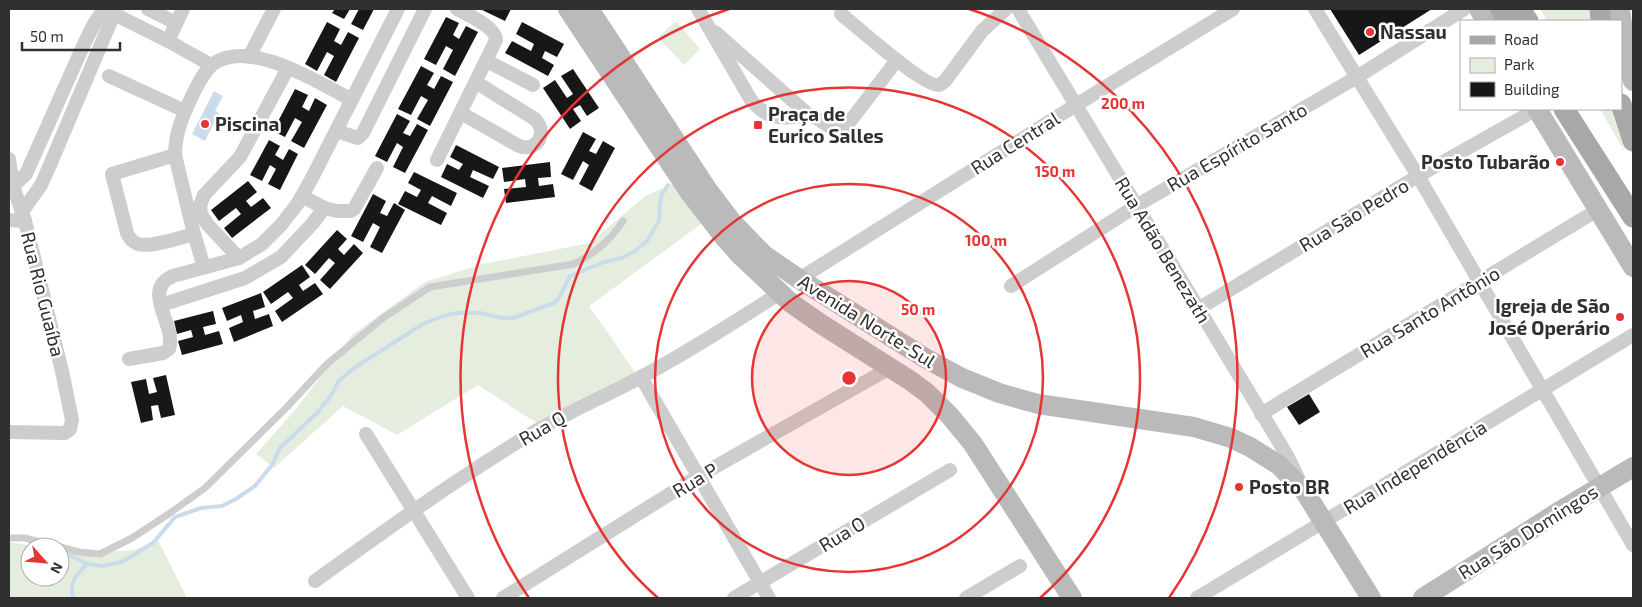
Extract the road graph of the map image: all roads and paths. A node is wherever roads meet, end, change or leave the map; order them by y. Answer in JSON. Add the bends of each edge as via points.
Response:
{"nodes":[{"id":1,"x":148,"y":9,"type":"edge"},
{"id":2,"x":183,"y":9,"type":"edge"},
{"id":3,"x":274,"y":9,"type":"edge"},
{"id":4,"x":398,"y":9,"type":"edge"},
{"id":5,"x":425,"y":9,"type":"edge"},
{"id":6,"x":457,"y":9,"type":"edge"},
{"id":7,"x":568,"y":9,"type":"edge"},
{"id":8,"x":589,"y":9,"type":"edge"},
{"id":9,"x":698,"y":9,"type":"edge"},
{"id":10,"x":1006,"y":9,"type":"edge"},
{"id":11,"x":1018,"y":9,"type":"edge"},
{"id":12,"x":1233,"y":9,"type":"edge"},
{"id":13,"x":1315,"y":9,"type":"edge"},
{"id":14,"x":1464,"y":9,"type":"edge"},
{"id":15,"x":1479,"y":9,"type":"edge"},
{"id":16,"x":1501,"y":9,"type":"edge"},
{"id":17,"x":1520,"y":9,"type":"edge"},
{"id":18,"x":109,"y":10,"type":"edge"},
{"id":19,"x":841,"y":14,"type":"dead end"},
{"id":20,"x":1485,"y":20,"type":"edge"},
{"id":21,"x":1507,"y":20,"type":"edge"},
{"id":22,"x":1527,"y":20,"type":"edge"},
{"id":23,"x":1622,"y":20,"type":"edge"},
{"id":24,"x":176,"y":23,"type":"junction"},
{"id":25,"x":707,"y":25,"type":"junction"},
{"id":26,"x":168,"y":41,"type":"junction"},
{"id":27,"x":249,"y":56,"type":"junction"},
{"id":28,"x":897,"y":60,"type":"junction"},
{"id":29,"x":487,"y":61,"type":"junction"},
{"id":30,"x":1630,"y":65,"type":"edge"},
{"id":31,"x":211,"y":66,"type":"junction"},
{"id":32,"x":288,"y":68,"type":"junction"},
{"id":33,"x":109,"y":76,"type":"dead end"},
{"id":34,"x":1357,"y":77,"type":"junction"},
{"id":35,"x":1633,"y":81,"type":"edge"},
{"id":36,"x":477,"y":83,"type":"junction"},
{"id":37,"x":533,"y":85,"type":"dead end"},
{"id":38,"x":352,"y":100,"type":"junction"},
{"id":39,"x":1076,"y":105,"type":"junction"},
{"id":40,"x":1622,"y":107,"type":"edge"},
{"id":41,"x":1535,"y":110,"type":"edge"},
{"id":42,"x":1538,"y":110,"type":"edge"},
{"id":43,"x":1565,"y":110,"type":"edge"},
{"id":44,"x":1583,"y":110,"type":"edge"},
{"id":45,"x":185,"y":112,"type":"junction"},
{"id":46,"x":461,"y":112,"type":"junction"},
{"id":47,"x":810,"y":116,"type":"junction"},
{"id":48,"x":336,"y":131,"type":"junction"},
{"id":49,"x":1633,"y":141,"type":"edge"},
{"id":50,"x":175,"y":154,"type":"junction"},
{"id":51,"x":437,"y":160,"type":"dead end"},
{"id":52,"x":9,"y":162,"type":"edge"},
{"id":53,"x":377,"y":168,"type":"dead end"},
{"id":54,"x":26,"y":174,"type":"junction"},
{"id":55,"x":1418,"y":176,"type":"junction"},
{"id":56,"x":41,"y":185,"type":"junction"},
{"id":57,"x":13,"y":186,"type":"junction"},
{"id":58,"x":1633,"y":194,"type":"edge"},
{"id":59,"x":302,"y":196,"type":"junction"},
{"id":60,"x":1136,"y":206,"type":"junction"},
{"id":61,"x":324,"y":208,"type":"junction"},
{"id":62,"x":1599,"y":209,"type":"junction"},
{"id":63,"x":23,"y":216,"type":"junction"},
{"id":64,"x":1633,"y":217,"type":"edge"},
{"id":65,"x":9,"y":220,"type":"edge"},
{"id":66,"x":623,"y":222,"type":"dead end"},
{"id":67,"x":194,"y":234,"type":"junction"},
{"id":68,"x":239,"y":258,"type":"junction"},
{"id":69,"x":204,"y":267,"type":"junction"},
{"id":70,"x":1633,"y":267,"type":"edge"},
{"id":71,"x":799,"y":279,"type":"junction"},
{"id":72,"x":1480,"y":283,"type":"junction"},
{"id":73,"x":1010,"y":286,"type":"dead end"},
{"id":74,"x":780,"y":293,"type":"junction"},
{"id":75,"x":161,"y":305,"type":"junction"},
{"id":76,"x":1198,"y":309,"type":"junction"},
{"id":77,"x":1633,"y":335,"type":"edge"},
{"id":78,"x":129,"y":360,"type":"dead end"},
{"id":79,"x":890,"y":368,"type":"junction"},
{"id":80,"x":641,"y":377,"type":"junction"},
{"id":81,"x":1543,"y":390,"type":"junction"},
{"id":82,"x":1261,"y":414,"type":"junction"},
{"id":83,"x":9,"y":432,"type":"edge"},
{"id":84,"x":366,"y":434,"type":"dead end"},
{"id":85,"x":1633,"y":467,"type":"edge"},
{"id":86,"x":950,"y":470,"type":"dead end"},
{"id":87,"x":698,"y":477,"type":"junction"},
{"id":88,"x":1599,"y":488,"type":"junction"},
{"id":89,"x":1306,"y":492,"type":"junction"},
{"id":90,"x":412,"y":511,"type":"junction"},
{"id":91,"x":1324,"y":521,"type":"junction"},
{"id":92,"x":1633,"y":545,"type":"edge"},
{"id":93,"x":70,"y":550,"type":"edge"},
{"id":94,"x":1020,"y":566,"type":"dead end"},
{"id":95,"x":315,"y":582,"type":"dead end"},
{"id":96,"x":760,"y":582,"type":"junction"},
{"id":97,"x":468,"y":598,"type":"edge"},
{"id":98,"x":503,"y":598,"type":"edge"},
{"id":99,"x":734,"y":598,"type":"edge"},
{"id":100,"x":769,"y":598,"type":"edge"},
{"id":101,"x":966,"y":598,"type":"edge"},
{"id":102,"x":1072,"y":598,"type":"edge"},
{"id":103,"x":1197,"y":598,"type":"edge"},
{"id":104,"x":1371,"y":598,"type":"edge"},
{"id":105,"x":1423,"y":598,"type":"edge"}],
"edges":[{"from":1,"to":24,"type":"street"},
{"from":2,"to":24,"type":"street"},
{"from":3,"to":27,"type":"street"},
{"from":4,"to":38,"type":"street"},
{"from":5,"to":48,"type":"street","via":[[363,133],[358,138]]},
{"from":6,"to":29,"type":"street","via":[[495,34],[496,40]]},
{"from":7,"to":74,"type":"main road","name":"Avenida Norte-Sul","via":[[710,220],[740,255]]},
{"from":8,"to":71,"type":"main road","name":"Avenida Norte-Sul","via":[[689,163],[732,222],[764,255]]},
{"from":9,"to":25,"type":"street"},
{"from":10,"to":28,"type":"street","via":[[982,31],[940,85],[927,81]]},
{"from":11,"to":39,"type":"street","name":"Rua Adão Benezath"},
{"from":12,"to":39,"type":"street","name":"Rua Central"},
{"from":13,"to":34,"type":"street"},
{"from":14,"to":34,"type":"street","name":"Rua Espírito Santo"},
{"from":15,"to":20,"type":"main road"},
{"from":16,"to":21,"type":"main road"},
{"from":17,"to":22,"type":"main road"},
{"from":18,"to":26,"type":"street"},
{"from":18,"to":54,"type":"street","via":[[94,24]]},
{"from":18,"to":56,"type":"street"},
{"from":19,"to":28,"type":"street"},
{"from":23,"to":30,"type":"main road"},
{"from":24,"to":26,"type":"street"},
{"from":25,"to":47,"type":"street"},
{"from":25,"to":47,"type":"street","via":[[757,108],[773,117]]},
{"from":26,"to":31,"type":"street"},
{"from":27,"to":31,"type":"street","via":[[225,59]]},
{"from":27,"to":32,"type":"street"},
{"from":28,"to":47,"type":"street","via":[[848,124],[838,130]]},
{"from":29,"to":36,"type":"street"},
{"from":29,"to":37,"type":"street"},
{"from":30,"to":35,"type":"main road"},
{"from":31,"to":45,"type":"street"},
{"from":32,"to":38,"type":"street"},
{"from":32,"to":68,"type":"street","via":[[240,157],[204,195],[200,206],[208,225]]},
{"from":33,"to":45,"type":"street"},
{"from":34,"to":55,"type":"street"},
{"from":34,"to":60,"type":"street","name":"Rua Espírito Santo"},
{"from":36,"to":46,"type":"street"},
{"from":36,"to":46,"type":"street","via":[[535,118],[541,127],[539,138],[528,148],[519,146]]},
{"from":38,"to":48,"type":"street"},
{"from":39,"to":60,"type":"street","name":"Rua Adão Benezath"},
{"from":39,"to":71,"type":"street","name":"Rua Central"},
{"from":40,"to":49,"type":"main road"},
{"from":41,"to":55,"type":"street","name":"Rua São Pedro"},
{"from":42,"to":62,"type":"main road"},
{"from":43,"to":64,"type":"main road"},
{"from":44,"to":58,"type":"main road"},
{"from":45,"to":50,"type":"street","via":[[176,137]]},
{"from":46,"to":51,"type":"street"},
{"from":48,"to":59,"type":"street"},
{"from":50,"to":67,"type":"street"},
{"from":50,"to":67,"type":"street","via":[[112,174],[127,233],[132,240],[138,244],[150,244]]},
{"from":52,"to":54,"type":"street"},
{"from":52,"to":57,"type":"street","name":"Rua Rio Guaíba"},
{"from":53,"to":61,"type":"street","via":[[351,212]]},
{"from":54,"to":56,"type":"street"},
{"from":54,"to":57,"type":"street"},
{"from":55,"to":72,"type":"street"},
{"from":55,"to":76,"type":"street","name":"Rua São Pedro"},
{"from":56,"to":63,"type":"street"},
{"from":57,"to":63,"type":"street","name":"Rua Rio Guaíba"},
{"from":59,"to":61,"type":"street"},
{"from":59,"to":68,"type":"street","via":[[262,244]]},
{"from":60,"to":73,"type":"street","name":"Rua Espírito Santo"},
{"from":60,"to":76,"type":"street","name":"Rua Adão Benezath"},
{"from":61,"to":75,"type":"street","via":[[281,257],[245,278]]},
{"from":62,"to":70,"type":"main road"},
{"from":62,"to":72,"type":"street","name":"Rua Santo Antônio"},
{"from":63,"to":65,"type":"street"},
{"from":63,"to":83,"type":"street","name":"Rua Rio Guaíba","via":[[72,420],[70,429],[64,433]]},
{"from":66,"to":93,"type":"lane","via":[[594,254],[574,264],[430,287],[383,318],[327,364],[198,493],[132,538],[100,554]]},
{"from":67,"to":69,"type":"street"},
{"from":68,"to":69,"type":"street"},
{"from":69,"to":75,"type":"street","via":[[164,280],[159,290]]},
{"from":71,"to":89,"type":"main road","name":"Avenida Norte-Sul","via":[[926,358],[982,386],[1038,404],[1210,430],[1265,455]]},
{"from":72,"to":81,"type":"street"},
{"from":72,"to":82,"type":"street","name":"Rua Santo Antônio"},
{"from":74,"to":79,"type":"main road","name":"Avenida Norte-Sul","via":[[821,324]]},
{"from":74,"to":80,"type":"street","name":"Rua Q"},
{"from":75,"to":78,"type":"street","via":[[170,335],[169,349]]},
{"from":76,"to":82,"type":"street","name":"Rua Adão Benezath"},
{"from":77,"to":81,"type":"street","name":"Rua Independência"},
{"from":79,"to":87,"type":"street","name":"Rua P"},
{"from":79,"to":102,"type":"main road","name":"Avenida Norte-Sul","via":[[927,393],[963,431]]},
{"from":80,"to":87,"type":"street"},
{"from":80,"to":90,"type":"street","name":"Rua Q","via":[[524,438]]},
{"from":81,"to":88,"type":"street"},
{"from":81,"to":91,"type":"street","name":"Rua Independência"},
{"from":82,"to":89,"type":"street","name":"Rua Adão Benezath"},
{"from":84,"to":90,"type":"street"},
{"from":85,"to":88,"type":"main road","name":"Rua São Domingos"},
{"from":86,"to":96,"type":"street","name":"Rua O"},
{"from":87,"to":96,"type":"street"},
{"from":87,"to":98,"type":"street","name":"Rua P"},
{"from":88,"to":92,"type":"street"},
{"from":88,"to":105,"type":"main road","name":"Rua São Domingos"},
{"from":89,"to":91,"type":"main road","name":"Avenida Norte-Sul"},
{"from":90,"to":95,"type":"street","name":"Rua Q"},
{"from":90,"to":97,"type":"street"},
{"from":91,"to":103,"type":"street","name":"Rua Independência"},
{"from":91,"to":104,"type":"main road","name":"Avenida Norte-Sul"},
{"from":94,"to":101,"type":"street"},
{"from":96,"to":99,"type":"street","name":"Rua O"},
{"from":96,"to":100,"type":"street"}]}
